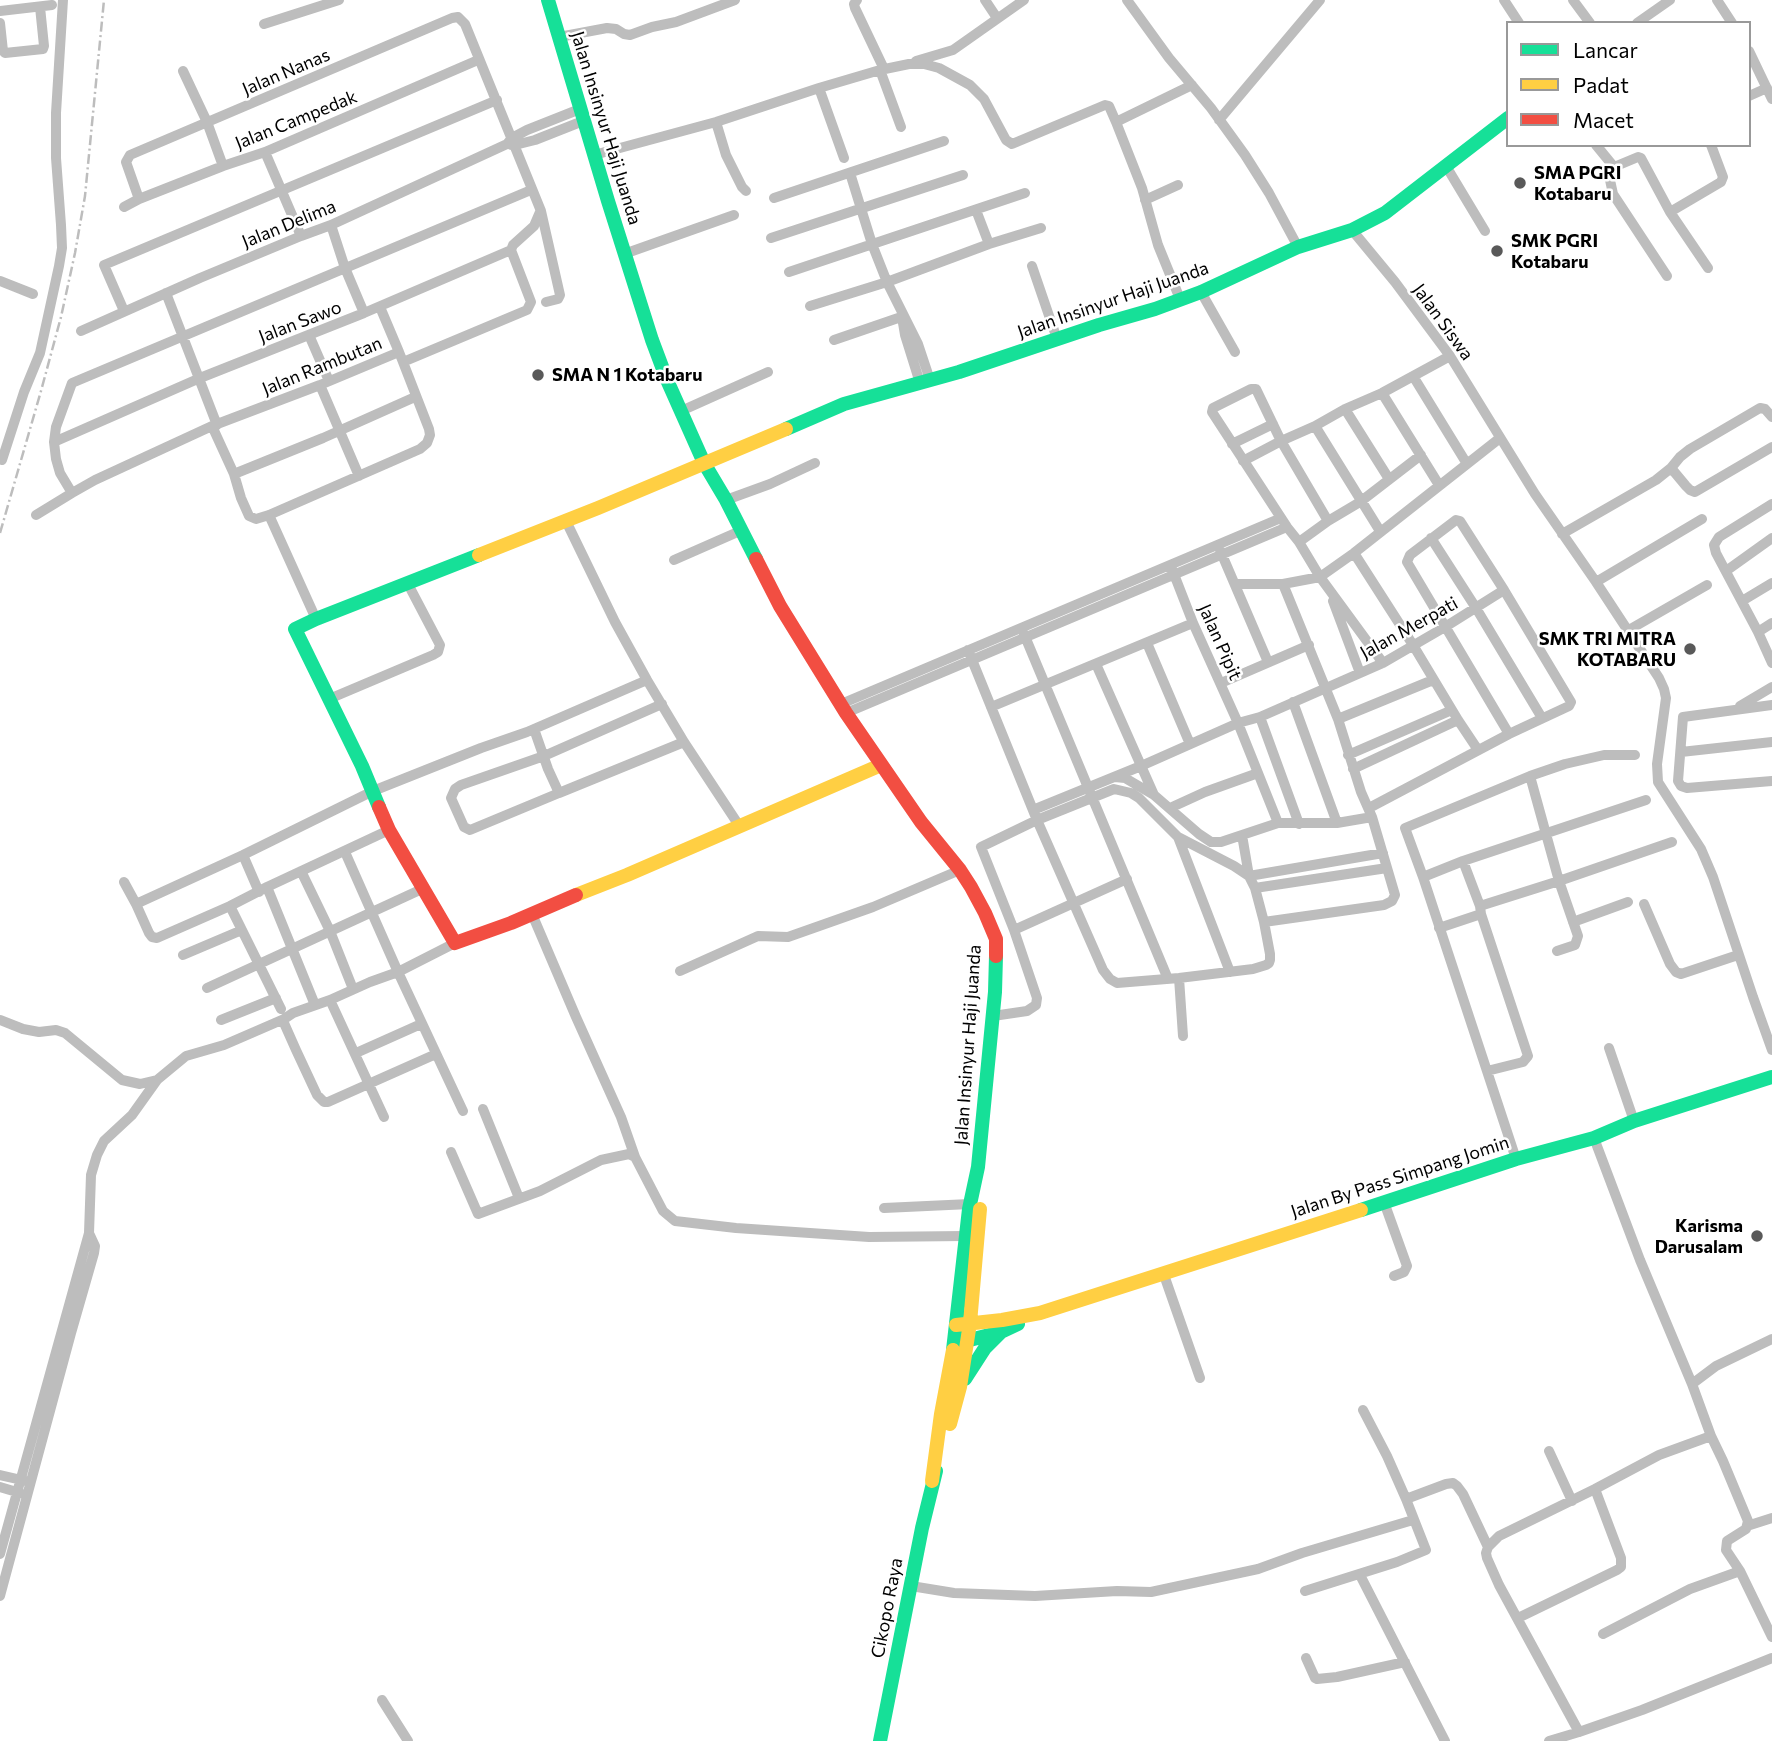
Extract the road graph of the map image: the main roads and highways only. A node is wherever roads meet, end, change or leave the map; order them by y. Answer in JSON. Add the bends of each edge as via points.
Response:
{"nodes":[{"id":1,"x":548,"y":0,"type":"edge"},
{"id":2,"x":1506,"y":120,"type":"edge"},
{"id":3,"x":704,"y":463,"type":"junction"},
{"id":4,"x":881,"y":765,"type":"junction"},
{"id":5,"x":1772,"y":1077,"type":"edge"},
{"id":6,"x":978,"y":1167,"type":"junction"},
{"id":7,"x":973,"y":1302,"type":"junction"},
{"id":8,"x":963,"y":1324,"type":"junction"},
{"id":9,"x":1002,"y":1326,"type":"junction"},
{"id":10,"x":961,"y":1342,"type":"junction"},
{"id":11,"x":960,"y":1387,"type":"junction"},
{"id":12,"x":933,"y":1481,"type":"junction"},
{"id":13,"x":880,"y":1741,"type":"edge"}],
"edges":[{"from":1,"to":3,"type":"main road","name":"Jalan Insinyur Haji Juanda","via":[[652,340]]},
{"from":2,"to":3,"type":"main road","name":"Jalan Insinyur Haji Juanda","via":[[1385,213],[1352,230],[1298,247],[1155,309],[844,404]]},
{"from":3,"to":4,"type":"main road","name":"Jalan Insinyur Haji Juanda","via":[[780,606]]},
{"from":3,"to":4,"type":"main road","via":[[295,629],[389,830],[422,889],[456,943]]},
{"from":4,"to":6,"type":"main road","name":"Jalan Insinyur Haji Juanda","via":[[960,870],[996,939]]},
{"from":5,"to":9,"type":"main road","name":"Jalan By Pass Simpang Jomin"},
{"from":6,"to":7,"type":"main road","name":"Jalan Insinyur Haji Juanda","via":[[980,1210]]},
{"from":6,"to":8,"type":"main road","name":"Jalan Insinyur Haji Juanda","via":[[965,1236]]},
{"from":7,"to":8,"type":"main road","name":"Jalan Insinyur Haji Juanda"},
{"from":7,"to":9,"type":"main road","via":[[978,1312]]},
{"from":8,"to":9,"type":"main road","name":"Jalan By Pass Simpang Jomin"},
{"from":8,"to":10,"type":"main road"},
{"from":9,"to":10,"type":"main road","name":"Jalan By Pass Simpang Jomin"},
{"from":9,"to":11,"type":"main road"},
{"from":10,"to":11,"type":"main road","name":"Cikopo Raya"},
{"from":10,"to":12,"type":"main road","name":"Cikopo Raya","via":[[941,1414]]},
{"from":11,"to":12,"type":"main road","name":"Cikopo Raya"},
{"from":12,"to":13,"type":"main road","name":"Cikopo Raya"}]}
